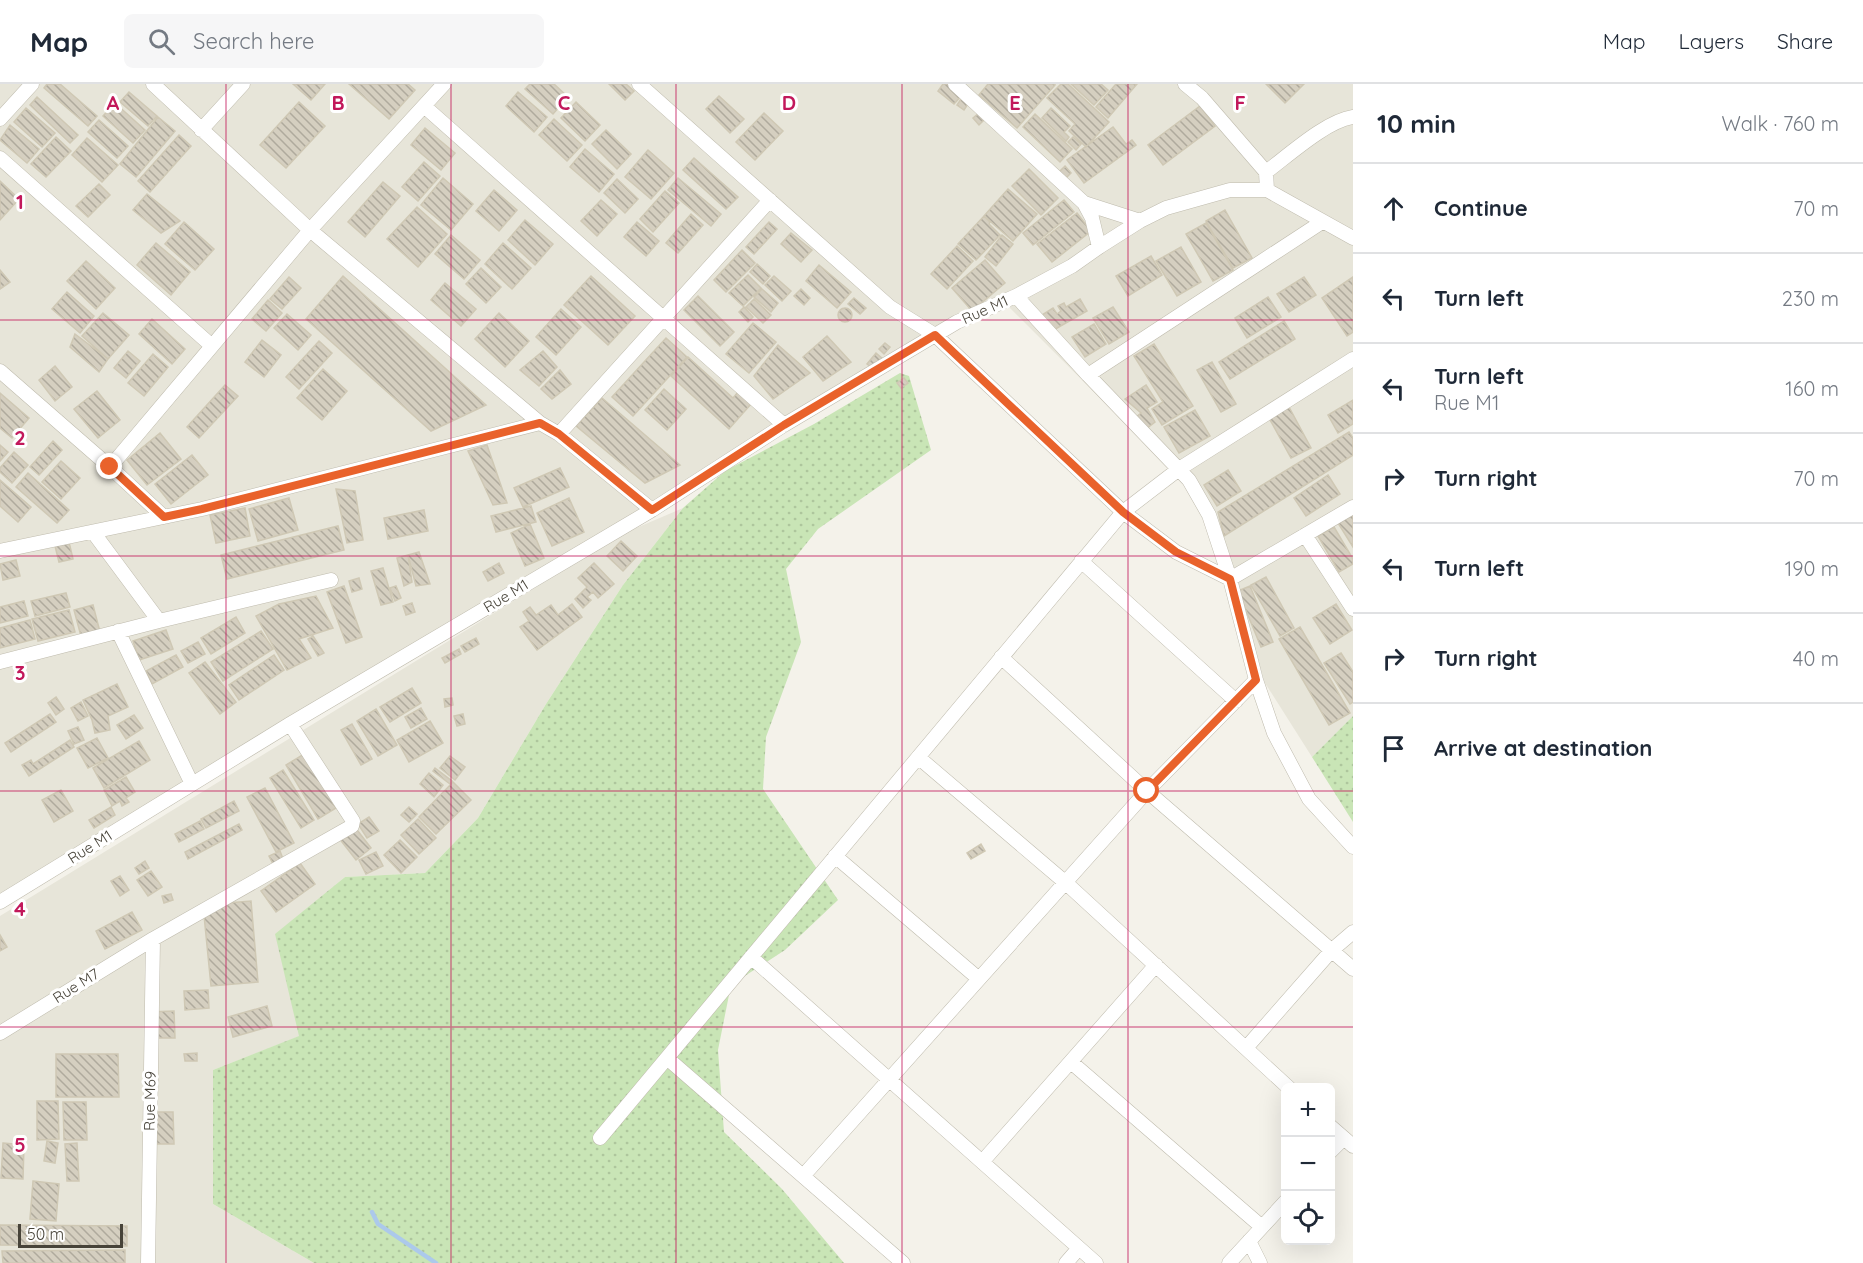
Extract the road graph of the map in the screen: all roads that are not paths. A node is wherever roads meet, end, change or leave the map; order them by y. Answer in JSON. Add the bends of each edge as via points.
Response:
{"nodes":[{"id":1,"x":32,"y":84,"type":"edge"},
{"id":2,"x":153,"y":84,"type":"edge"},
{"id":3,"x":243,"y":84,"type":"edge"},
{"id":4,"x":444,"y":84,"type":"edge"},
{"id":5,"x":639,"y":84,"type":"edge"},
{"id":6,"x":955,"y":84,"type":"edge"},
{"id":7,"x":1185,"y":84,"type":"edge"},
{"id":8,"x":424,"y":106,"type":"junction"},
{"id":9,"x":1353,"y":117,"type":"edge"},
{"id":10,"x":0,"y":119,"type":"edge"},
{"id":11,"x":201,"y":130,"type":"junction"},
{"id":12,"x":0,"y":158,"type":"edge"},
{"id":13,"x":1266,"y":172,"type":"junction"},
{"id":14,"x":1267,"y":190,"type":"junction"},
{"id":15,"x":770,"y":200,"type":"junction"},
{"id":16,"x":1084,"y":203,"type":"junction"},
{"id":17,"x":1140,"y":221,"type":"junction"},
{"id":18,"x":1322,"y":222,"type":"junction"},
{"id":19,"x":310,"y":230,"type":"junction"},
{"id":20,"x":1353,"y":237,"type":"edge"},
{"id":21,"x":1099,"y":247,"type":"junction"},
{"id":22,"x":1017,"y":296,"type":"junction"},
{"id":23,"x":663,"y":318,"type":"junction"},
{"id":24,"x":935,"y":335,"type":"junction"},
{"id":25,"x":212,"y":346,"type":"junction"},
{"id":26,"x":1353,"y":359,"type":"edge"},
{"id":27,"x":0,"y":370,"type":"edge"},
{"id":28,"x":1088,"y":375,"type":"junction"},
{"id":29,"x":540,"y":423,"type":"junction"},
{"id":30,"x":784,"y":425,"type":"junction"},
{"id":31,"x":559,"y":434,"type":"junction"},
{"id":32,"x":110,"y":467,"type":"junction"},
{"id":33,"x":1179,"y":470,"type":"junction"},
{"id":34,"x":1353,"y":507,"type":"edge"},
{"id":35,"x":652,"y":510,"type":"junction"},
{"id":36,"x":1123,"y":512,"type":"junction"},
{"id":37,"x":164,"y":517,"type":"junction"},
{"id":38,"x":93,"y":532,"type":"junction"},
{"id":39,"x":1305,"y":535,"type":"junction"},
{"id":40,"x":0,"y":551,"type":"edge"},
{"id":41,"x":1081,"y":561,"type":"junction"},
{"id":42,"x":1230,"y":579,"type":"junction"},
{"id":43,"x":331,"y":580,"type":"dead end"},
{"id":44,"x":1353,"y":609,"type":"edge"},
{"id":45,"x":159,"y":621,"type":"junction"},
{"id":46,"x":118,"y":631,"type":"junction"},
{"id":47,"x":1001,"y":657,"type":"junction"},
{"id":48,"x":0,"y":662,"type":"edge"},
{"id":49,"x":1256,"y":680,"type":"junction"},
{"id":50,"x":1236,"y":700,"type":"junction"},
{"id":51,"x":290,"y":724,"type":"junction"},
{"id":52,"x":918,"y":757,"type":"junction"},
{"id":53,"x":192,"y":784,"type":"junction"},
{"id":54,"x":1147,"y":791,"type":"junction"},
{"id":55,"x":1353,"y":847,"type":"edge"},
{"id":56,"x":835,"y":856,"type":"junction"},
{"id":57,"x":1066,"y":883,"type":"junction"},
{"id":58,"x":0,"y":902,"type":"edge"},
{"id":59,"x":1353,"y":932,"type":"edge"},
{"id":60,"x":153,"y":939,"type":"junction"},
{"id":61,"x":1332,"y":950,"type":"junction"},
{"id":62,"x":751,"y":957,"type":"junction"},
{"id":63,"x":1156,"y":966,"type":"junction"},
{"id":64,"x":1353,"y":969,"type":"edge"},
{"id":65,"x":979,"y":979,"type":"junction"},
{"id":66,"x":0,"y":1033,"type":"edge"},
{"id":67,"x":1246,"y":1048,"type":"junction"},
{"id":68,"x":667,"y":1058,"type":"junction"},
{"id":69,"x":1071,"y":1062,"type":"junction"},
{"id":70,"x":888,"y":1080,"type":"junction"},
{"id":71,"x":1284,"y":1083,"type":"edge"},
{"id":72,"x":1335,"y":1130,"type":"edge"},
{"id":73,"x":600,"y":1138,"type":"dead end"},
{"id":74,"x":1348,"y":1142,"type":"edge"},
{"id":75,"x":982,"y":1162,"type":"junction"},
{"id":76,"x":803,"y":1176,"type":"junction"},
{"id":77,"x":1281,"y":1206,"type":"edge"},
{"id":78,"x":1262,"y":1227,"type":"junction"},
{"id":79,"x":1249,"y":1240,"type":"junction"},
{"id":80,"x":1079,"y":1248,"type":"junction"},
{"id":81,"x":148,"y":1263,"type":"edge"},
{"id":82,"x":903,"y":1263,"type":"edge"},
{"id":83,"x":1066,"y":1263,"type":"edge"},
{"id":84,"x":1096,"y":1263,"type":"edge"},
{"id":85,"x":1228,"y":1263,"type":"edge"},
{"id":86,"x":1260,"y":1263,"type":"edge"}],
"edges":[{"from":1,"to":10,"type":"street"},
{"from":2,"to":11,"type":"street"},
{"from":3,"to":11,"type":"street"},
{"from":4,"to":8,"type":"street"},
{"from":5,"to":15,"type":"street"},
{"from":6,"to":16,"type":"street"},
{"from":7,"to":13,"type":"street"},
{"from":8,"to":19,"type":"street"},
{"from":8,"to":23,"type":"street"},
{"from":9,"to":13,"type":"street","via":[[1329,125]]},
{"from":11,"to":19,"type":"street"},
{"from":12,"to":25,"type":"street"},
{"from":13,"to":14,"type":"street"},
{"from":14,"to":17,"type":"street","name":"Rue M1","via":[[1230,190],[1166,208]]},
{"from":14,"to":18,"type":"street"},
{"from":15,"to":23,"type":"street"},
{"from":15,"to":24,"type":"street","via":[[890,307]]},
{"from":16,"to":17,"type":"street"},
{"from":16,"to":21,"type":"street"},
{"from":17,"to":21,"type":"street","name":"Rue M1"},
{"from":18,"to":20,"type":"street"},
{"from":18,"to":28,"type":"street"},
{"from":19,"to":25,"type":"street"},
{"from":19,"to":29,"type":"street"},
{"from":21,"to":22,"type":"street","name":"Rue M1"},
{"from":22,"to":24,"type":"street","name":"Rue M1"},
{"from":22,"to":28,"type":"street"},
{"from":23,"to":30,"type":"street"},
{"from":23,"to":31,"type":"street"},
{"from":24,"to":30,"type":"street","name":"Rue M1"},
{"from":24,"to":36,"type":"street"},
{"from":25,"to":32,"type":"street"},
{"from":26,"to":33,"type":"street"},
{"from":27,"to":32,"type":"street"},
{"from":28,"to":33,"type":"street"},
{"from":29,"to":31,"type":"street"},
{"from":29,"to":37,"type":"street"},
{"from":30,"to":35,"type":"street","name":"Rue M1"},
{"from":31,"to":35,"type":"street"},
{"from":32,"to":37,"type":"street"},
{"from":33,"to":36,"type":"street"},
{"from":33,"to":42,"type":"street","via":[[1209,515]]},
{"from":34,"to":39,"type":"street"},
{"from":35,"to":51,"type":"street","name":"Rue M1"},
{"from":36,"to":41,"type":"street"},
{"from":36,"to":42,"type":"street","via":[[1176,552]]},
{"from":37,"to":38,"type":"street"},
{"from":38,"to":40,"type":"street"},
{"from":38,"to":45,"type":"street"},
{"from":39,"to":42,"type":"street"},
{"from":39,"to":44,"type":"street"},
{"from":41,"to":47,"type":"street"},
{"from":41,"to":50,"type":"street"},
{"from":42,"to":49,"type":"street"},
{"from":43,"to":45,"type":"street"},
{"from":45,"to":46,"type":"street"},
{"from":46,"to":48,"type":"street"},
{"from":46,"to":53,"type":"street"},
{"from":47,"to":52,"type":"street"},
{"from":47,"to":54,"type":"street"},
{"from":49,"to":50,"type":"street"},
{"from":49,"to":55,"type":"street","via":[[1274,733],[1309,800]]},
{"from":50,"to":54,"type":"street"},
{"from":51,"to":53,"type":"street","name":"Rue M1"},
{"from":51,"to":60,"type":"street","name":"Rue M7","via":[[354,824]]},
{"from":52,"to":56,"type":"street"},
{"from":52,"to":57,"type":"street"},
{"from":53,"to":58,"type":"street","name":"Rue M1"},
{"from":54,"to":57,"type":"street"},
{"from":54,"to":61,"type":"street"},
{"from":56,"to":62,"type":"street"},
{"from":56,"to":65,"type":"street"},
{"from":57,"to":63,"type":"street"},
{"from":57,"to":65,"type":"street"},
{"from":59,"to":61,"type":"street"},
{"from":60,"to":66,"type":"street","name":"Rue M7"},
{"from":60,"to":81,"type":"street","name":"Rue M69"},
{"from":61,"to":64,"type":"street"},
{"from":61,"to":67,"type":"street"},
{"from":62,"to":68,"type":"street"},
{"from":62,"to":70,"type":"street"},
{"from":63,"to":67,"type":"street"},
{"from":63,"to":69,"type":"street"},
{"from":65,"to":70,"type":"street"},
{"from":67,"to":71,"type":"street"},
{"from":68,"to":73,"type":"street"},
{"from":68,"to":76,"type":"street"},
{"from":69,"to":75,"type":"street"},
{"from":69,"to":78,"type":"street"},
{"from":70,"to":75,"type":"street"},
{"from":70,"to":76,"type":"street"},
{"from":72,"to":74,"type":"street"},
{"from":75,"to":80,"type":"street"},
{"from":76,"to":82,"type":"street"},
{"from":77,"to":78,"type":"street"},
{"from":78,"to":79,"type":"street"},
{"from":79,"to":85,"type":"street"},
{"from":79,"to":86,"type":"street"},
{"from":80,"to":83,"type":"street"},
{"from":80,"to":84,"type":"street"}]}
